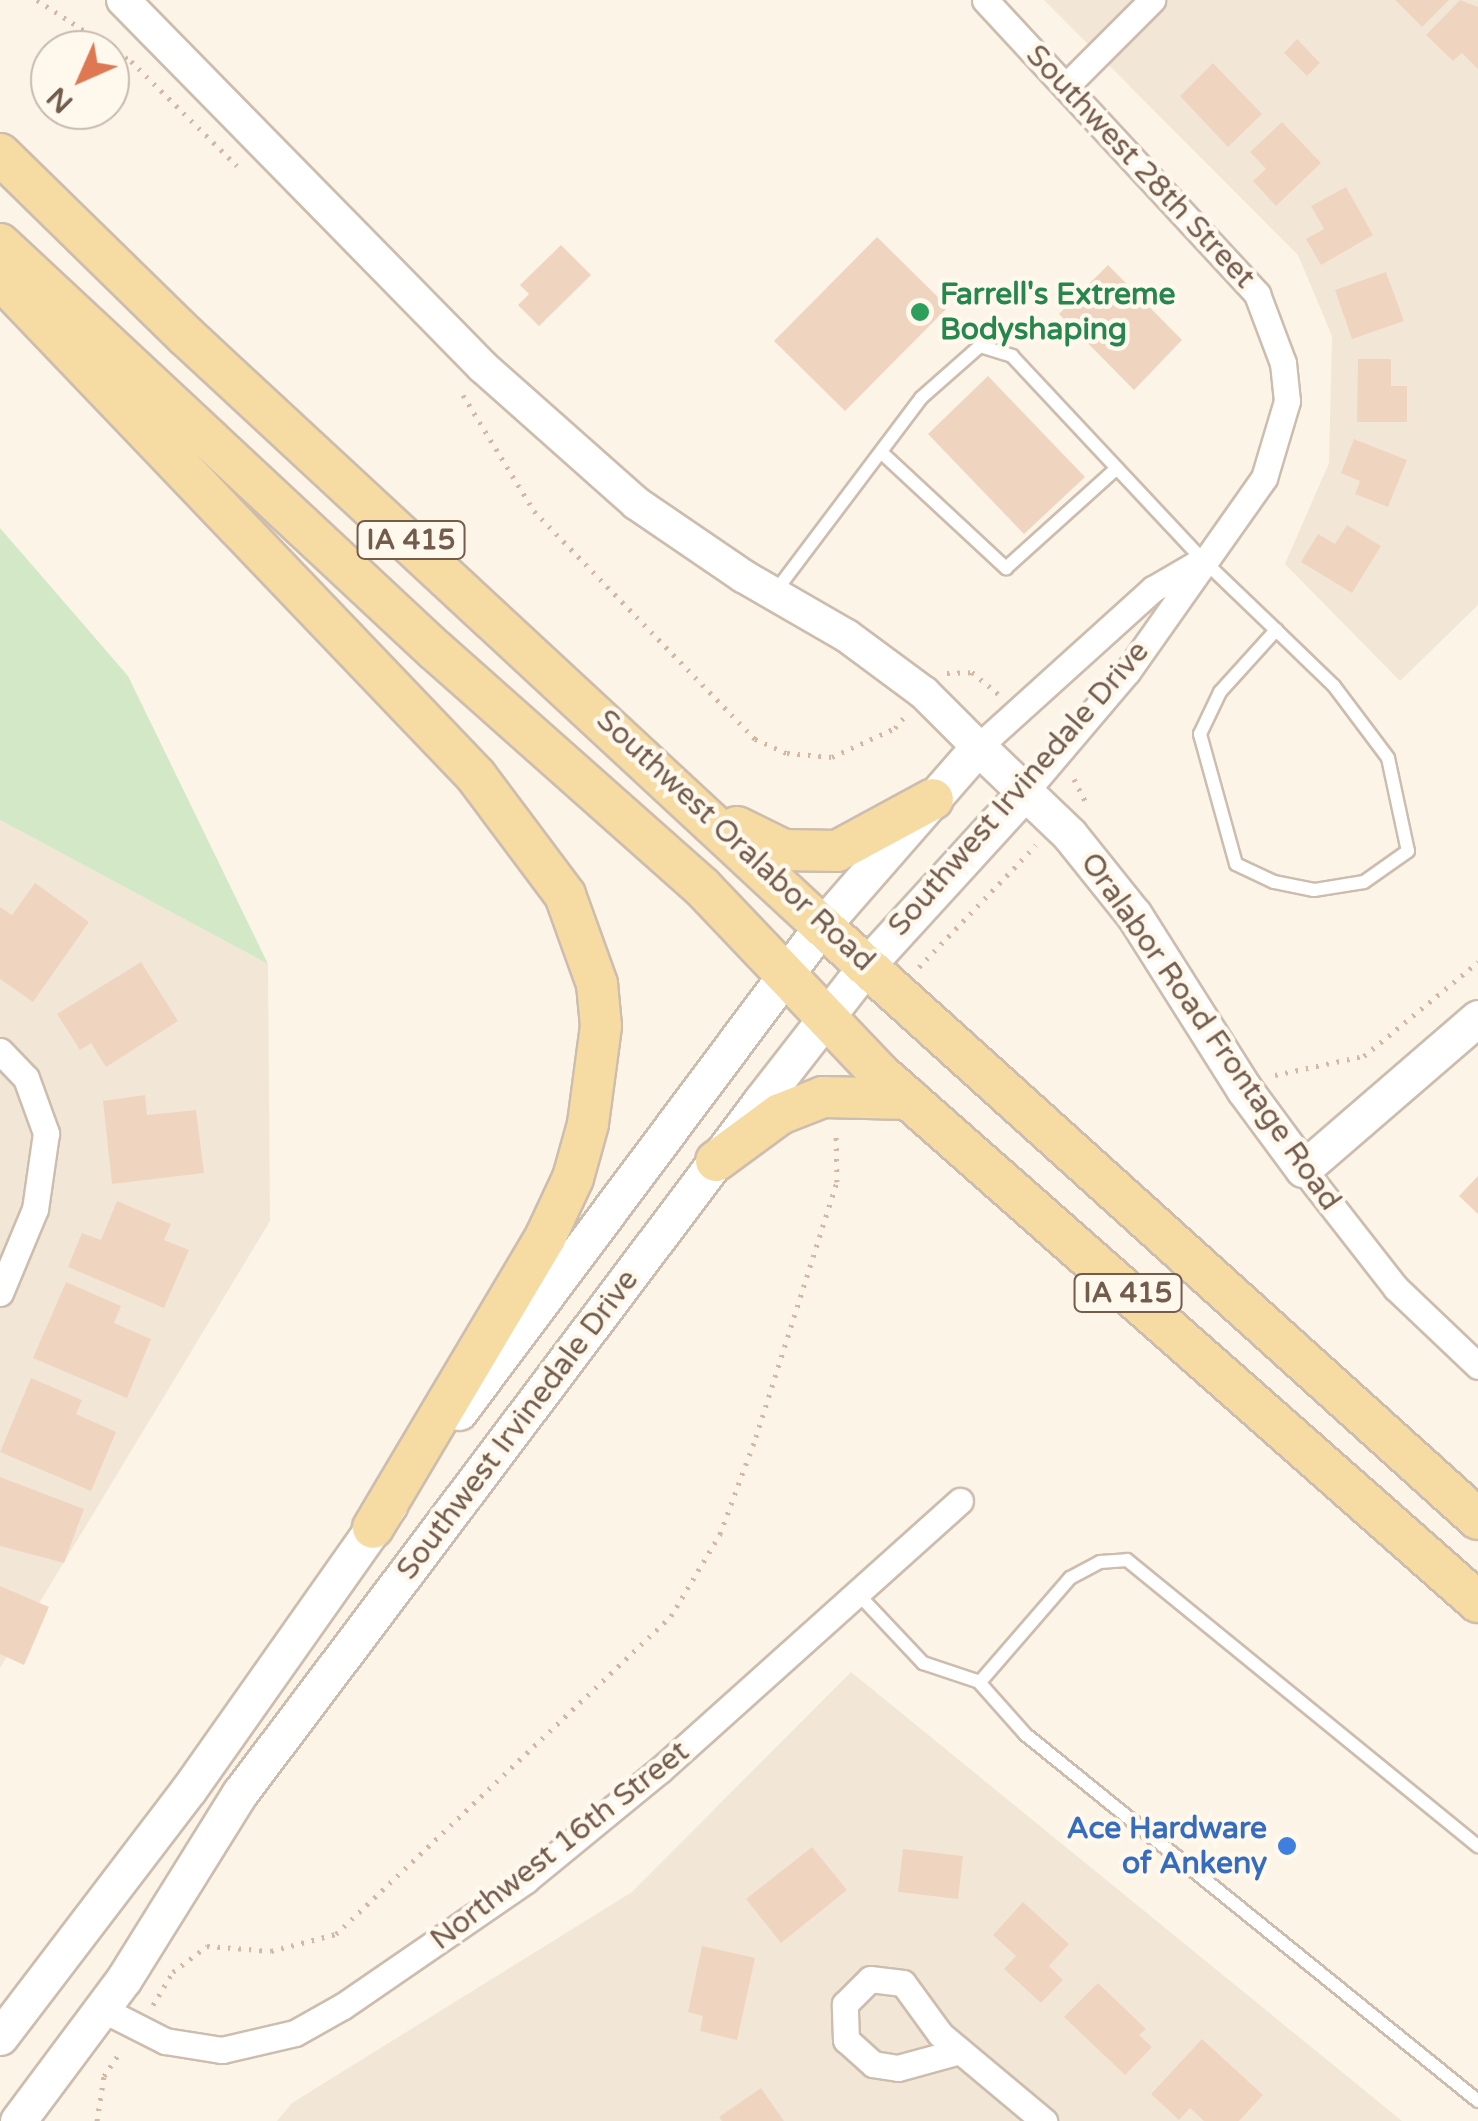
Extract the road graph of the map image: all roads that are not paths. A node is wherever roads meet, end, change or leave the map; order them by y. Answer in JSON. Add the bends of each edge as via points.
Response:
{"nodes":[{"id":1,"x":123,"y":0,"type":"edge"},
{"id":2,"x":985,"y":0,"type":"edge"},
{"id":3,"x":1152,"y":0,"type":"edge"},
{"id":4,"x":1066,"y":86,"type":"junction"},
{"id":5,"x":0,"y":154,"type":"edge"},
{"id":6,"x":0,"y":244,"type":"edge"},
{"id":7,"x":0,"y":278,"type":"edge"},
{"id":8,"x":880,"y":452,"type":"junction"},
{"id":9,"x":1117,"y":468,"type":"junction"},
{"id":10,"x":1203,"y":560,"type":"junction"},
{"id":11,"x":773,"y":594,"type":"junction"},
{"id":12,"x":1276,"y":630,"type":"junction"},
{"id":13,"x":978,"y":747,"type":"junction"},
{"id":14,"x":1026,"y":791,"type":"junction"},
{"id":15,"x":687,"y":795,"type":"junction"},
{"id":16,"x":933,"y":799,"type":"junction"},
{"id":17,"x":822,"y":926,"type":"junction"},
{"id":18,"x":866,"y":965,"type":"junction"},
{"id":19,"x":783,"y":978,"type":"junction"},
{"id":20,"x":824,"y":1018,"type":"junction"},
{"id":21,"x":1478,"y":1018,"type":"edge"},
{"id":22,"x":0,"y":1051,"type":"edge"},
{"id":23,"x":910,"y":1099,"type":"junction"},
{"id":24,"x":716,"y":1161,"type":"junction"},
{"id":25,"x":1304,"y":1169,"type":"junction"},
{"id":26,"x":0,"y":1293,"type":"edge"},
{"id":27,"x":1478,"y":1366,"type":"edge"},
{"id":28,"x":960,"y":1501,"type":"dead end"},
{"id":29,"x":1478,"y":1518,"type":"edge"},
{"id":30,"x":372,"y":1528,"type":"junction"},
{"id":31,"x":858,"y":1594,"type":"junction"},
{"id":32,"x":1478,"y":1602,"type":"edge"},
{"id":33,"x":978,"y":1682,"type":"junction"},
{"id":34,"x":1478,"y":1846,"type":"edge"},
{"id":35,"x":102,"y":2009,"type":"junction"},
{"id":36,"x":0,"y":2037,"type":"edge"},
{"id":37,"x":960,"y":2051,"type":"junction"},
{"id":38,"x":1478,"y":2100,"type":"edge"},
{"id":39,"x":18,"y":2121,"type":"edge"},
{"id":40,"x":1044,"y":2121,"type":"edge"}],
"edges":[{"from":1,"to":11,"type":"street","via":[[483,367],[636,502]]},
{"from":2,"to":4,"type":"street","name":"Southwest 28th Street"},
{"from":3,"to":4,"type":"street"},
{"from":4,"to":10,"type":"street","name":"Southwest 28th Street","via":[[1224,251],[1258,294],[1278,345],[1286,400],[1278,440],[1264,478]]},
{"from":5,"to":15,"type":"main road","name":"Southwest Oralabor Road","number":"IA 415","via":[[186,336]]},
{"from":6,"to":19,"type":"main road","name":"Southwest Oralabor Road","number":"IA 415","via":[[435,650],[702,887]]},
{"from":7,"to":30,"type":"main road","via":[[476,776],[566,895],[597,984],[601,1026],[573,1178],[545,1238]]},
{"from":8,"to":9,"type":"lane","via":[[1006,568]]},
{"from":8,"to":9,"type":"lane","via":[[921,398],[980,346],[1012,356]]},
{"from":8,"to":11,"type":"lane"},
{"from":9,"to":10,"type":"lane"},
{"from":10,"to":12,"type":"lane"},
{"from":10,"to":13,"type":"street","name":"Southwest Irvinedale Drive","via":[[1153,589]]},
{"from":10,"to":14,"type":"street","name":"Southwest Irvinedale Drive","via":[[1127,672]]},
{"from":11,"to":13,"type":"street","via":[[924,693]]},
{"from":12,"to":12,"type":"lane","via":[[1334,686],[1388,758],[1408,852],[1364,882],[1314,890],[1274,882],[1236,864],[1200,734],[1220,692]]},
{"from":13,"to":14,"type":"main road","name":"Oralabor Road Frontage Road"},
{"from":13,"to":16,"type":"main road","name":"Southwest Irvinedale Drive"},
{"from":14,"to":18,"type":"main road","name":"Southwest Irvinedale Drive"},
{"from":14,"to":25,"type":"main road","name":"Oralabor Road Frontage Road","via":[[1070,810],[1244,1089]]},
{"from":15,"to":16,"type":"main road","via":[[756,840],[808,854],[867,840]]},
{"from":15,"to":17,"type":"main road","name":"Southwest Oralabor Road","number":"IA 415"},
{"from":16,"to":17,"type":"main road","name":"Southwest Irvinedale Drive"},
{"from":17,"to":18,"type":"main road","name":"Southwest Oralabor Road","number":"IA 415"},
{"from":17,"to":19,"type":"main road","name":"Southwest Irvinedale Drive"},
{"from":18,"to":20,"type":"main road","name":"Southwest Irvinedale Drive"},
{"from":18,"to":29,"type":"main road","name":"Southwest Oralabor Road","number":"IA 415"},
{"from":19,"to":20,"type":"main road","name":"Southwest Oralabor Road","number":"IA 415"},
{"from":19,"to":30,"type":"main road","name":"Southwest Irvinedale Drive"},
{"from":20,"to":23,"type":"main road","name":"Southwest Oralabor Road","number":"IA 415"},
{"from":20,"to":24,"type":"main road","name":"Southwest Irvinedale Drive"},
{"from":21,"to":25,"type":"main road"},
{"from":22,"to":26,"type":"street","via":[[26,1078],[46,1133],[35,1210]]},
{"from":23,"to":24,"type":"main road","via":[[824,1097],[780,1114]]},
{"from":23,"to":32,"type":"main road","name":"Southwest Oralabor Road","number":"IA 415"},
{"from":24,"to":35,"type":"main road","name":"Southwest Irvinedale Drive","via":[[240,1793]]},
{"from":25,"to":27,"type":"street","name":"Oralabor Road Frontage Road","via":[[1396,1288]]},
{"from":28,"to":31,"type":"street","name":"Northwest 16th Street"},
{"from":30,"to":36,"type":"main road","name":"Southwest Irvinedale Drive","via":[[189,1789]]},
{"from":31,"to":33,"type":"lane","via":[[923,1663]]},
{"from":31,"to":35,"type":"street","name":"Northwest 16th Street","via":[[526,1880],[295,2033],[222,2050],[165,2041]]},
{"from":33,"to":34,"type":"lane","via":[[1070,1578],[1100,1562],[1127,1560]]},
{"from":33,"to":38,"type":"lane","via":[[1025,1734]]},
{"from":35,"to":39,"type":"main road","name":"Southwest Irvinedale Drive"},
{"from":37,"to":37,"type":"street","via":[[903,1983],[870,1980],[845,2004],[846,2040],[872,2064],[898,2068]]},
{"from":37,"to":40,"type":"street"}]}
